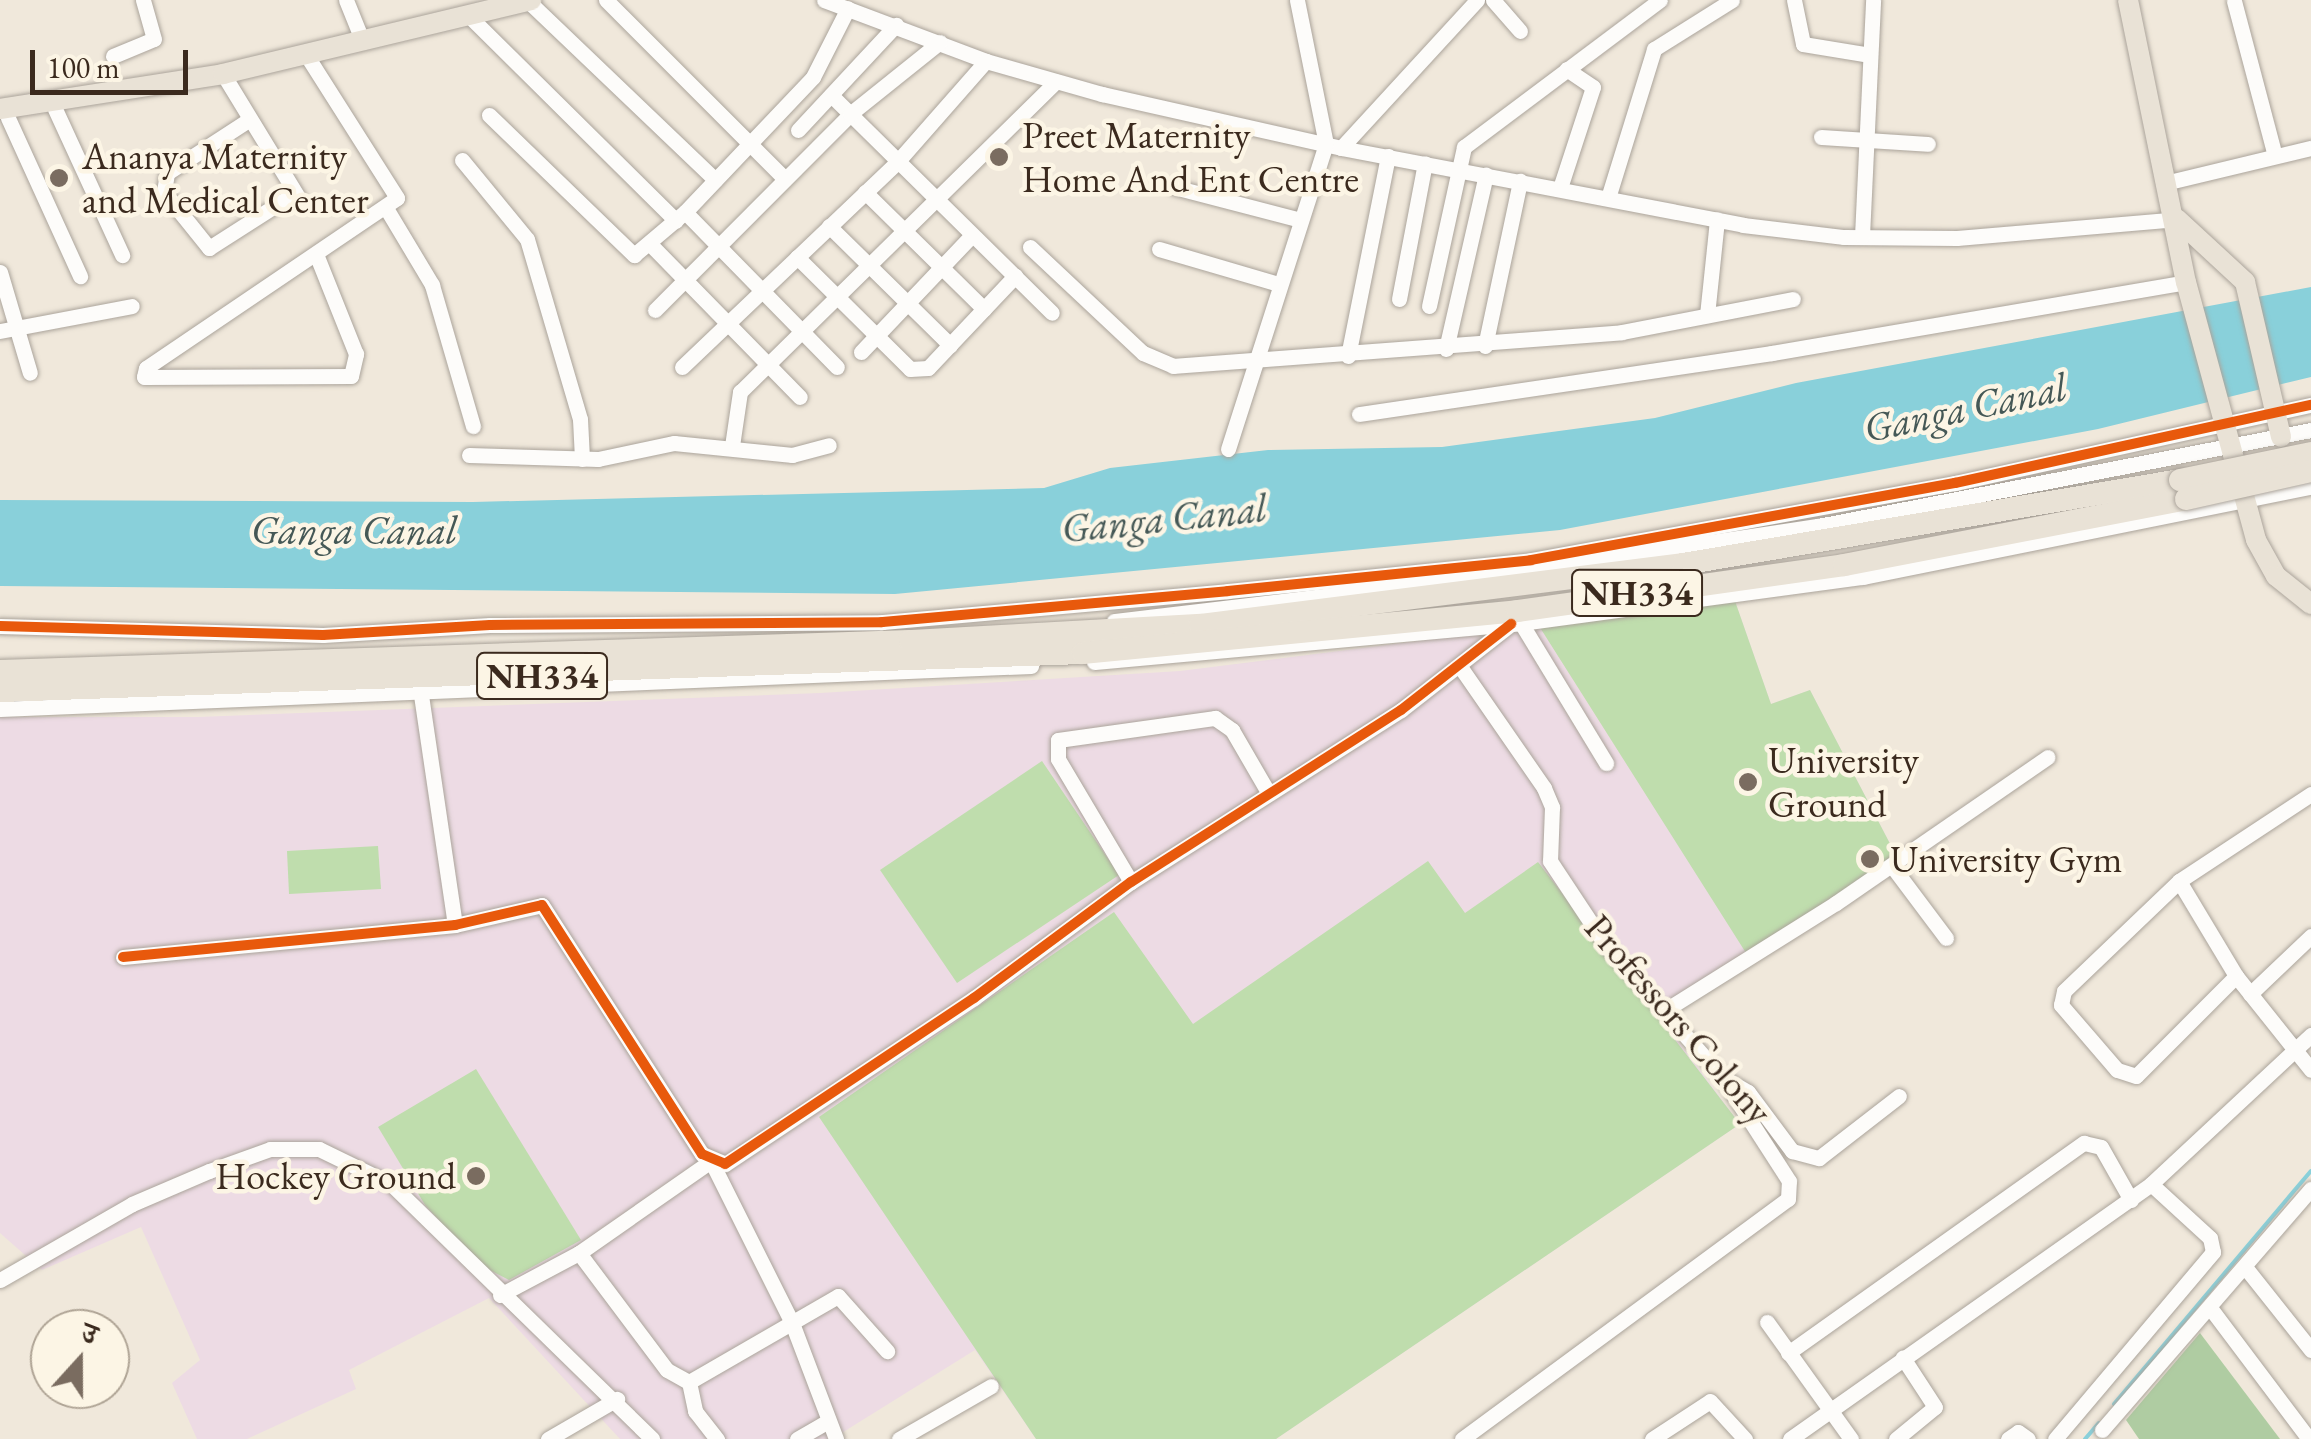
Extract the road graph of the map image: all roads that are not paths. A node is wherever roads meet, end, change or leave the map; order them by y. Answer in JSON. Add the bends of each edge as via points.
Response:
{"nodes":[{"id":1,"x":143,"y":0,"type":"edge"},
{"id":2,"x":346,"y":0,"type":"edge"},
{"id":3,"x":530,"y":0,"type":"edge"},
{"id":4,"x":606,"y":0,"type":"edge"},
{"id":5,"x":824,"y":0,"type":"edge"},
{"id":6,"x":1297,"y":0,"type":"edge"},
{"id":7,"x":1477,"y":0,"type":"edge"},
{"id":8,"x":1494,"y":0,"type":"edge"},
{"id":9,"x":1660,"y":0,"type":"edge"},
{"id":10,"x":1732,"y":0,"type":"edge"},
{"id":11,"x":1794,"y":0,"type":"edge"},
{"id":12,"x":1873,"y":0,"type":"edge"},
{"id":13,"x":2128,"y":0,"type":"edge"},
{"id":14,"x":2234,"y":2,"type":"edge"},
{"id":15,"x":848,"y":8,"type":"junction"},
{"id":16,"x":469,"y":16,"type":"junction"},
{"id":17,"x":896,"y":26,"type":"junction"},
{"id":18,"x":1520,"y":31,"type":"dead end"},
{"id":19,"x":363,"y":42,"type":"junction"},
{"id":20,"x":940,"y":42,"type":"junction"},
{"id":21,"x":1870,"y":55,"type":"junction"},
{"id":22,"x":114,"y":56,"type":"dead end"},
{"id":23,"x":307,"y":56,"type":"junction"},
{"id":24,"x":986,"y":61,"type":"junction"},
{"id":25,"x":1566,"y":69,"type":"junction"},
{"id":26,"x":215,"y":75,"type":"junction"},
{"id":27,"x":1056,"y":82,"type":"junction"},
{"id":28,"x":831,"y":95,"type":"junction"},
{"id":29,"x":54,"y":109,"type":"junction"},
{"id":30,"x":488,"y":114,"type":"dead end"},
{"id":31,"x":850,"y":114,"type":"junction"},
{"id":32,"x":3,"y":115,"type":"edge"},
{"id":33,"x":250,"y":118,"type":"junction"},
{"id":34,"x":798,"y":130,"type":"dead end"},
{"id":35,"x":1821,"y":138,"type":"dead end"},
{"id":36,"x":1866,"y":142,"type":"junction"},
{"id":37,"x":1928,"y":144,"type":"dead end"},
{"id":38,"x":751,"y":145,"type":"junction"},
{"id":39,"x":1334,"y":146,"type":"junction"},
{"id":40,"x":2311,"y":148,"type":"edge"},
{"id":41,"x":1388,"y":156,"type":"junction"},
{"id":42,"x":2275,"y":156,"type":"junction"},
{"id":43,"x":462,"y":160,"type":"dead end"},
{"id":44,"x":898,"y":161,"type":"junction"},
{"id":45,"x":1424,"y":163,"type":"junction"},
{"id":46,"x":1459,"y":169,"type":"junction"},
{"id":47,"x":1486,"y":175,"type":"junction"},
{"id":48,"x":785,"y":179,"type":"junction"},
{"id":49,"x":715,"y":180,"type":"junction"},
{"id":50,"x":1520,"y":181,"type":"junction"},
{"id":51,"x":2169,"y":182,"type":"junction"},
{"id":52,"x":1174,"y":187,"type":"dead end"},
{"id":53,"x":1560,"y":188,"type":"junction"},
{"id":54,"x":864,"y":192,"type":"junction"},
{"id":55,"x":933,"y":196,"type":"junction"},
{"id":56,"x":1608,"y":198,"type":"junction"},
{"id":57,"x":386,"y":208,"type":"junction"},
{"id":58,"x":680,"y":217,"type":"junction"},
{"id":59,"x":1301,"y":220,"type":"junction"},
{"id":60,"x":1717,"y":220,"type":"junction"},
{"id":61,"x":2178,"y":220,"type":"junction"},
{"id":62,"x":829,"y":226,"type":"junction"},
{"id":63,"x":901,"y":228,"type":"junction"},
{"id":64,"x":972,"y":234,"type":"junction"},
{"id":65,"x":1862,"y":236,"type":"junction"},
{"id":66,"x":650,"y":244,"type":"junction"},
{"id":67,"x":718,"y":246,"type":"junction"},
{"id":68,"x":1030,"y":247,"type":"dead end"},
{"id":69,"x":1158,"y":249,"type":"dead end"},
{"id":70,"x":316,"y":254,"type":"junction"},
{"id":71,"x":122,"y":255,"type":"dead end"},
{"id":72,"x":796,"y":258,"type":"junction"},
{"id":73,"x":866,"y":264,"type":"junction"},
{"id":74,"x":942,"y":267,"type":"junction"},
{"id":75,"x":80,"y":276,"type":"dead end"},
{"id":76,"x":1014,"y":276,"type":"junction"},
{"id":77,"x":2,"y":281,"type":"edge"},
{"id":78,"x":684,"y":281,"type":"junction"},
{"id":79,"x":1280,"y":284,"type":"junction"},
{"id":80,"x":762,"y":290,"type":"junction"},
{"id":81,"x":2189,"y":292,"type":"junction"},
{"id":82,"x":834,"y":296,"type":"junction"},
{"id":83,"x":1793,"y":299,"type":"dead end"},
{"id":84,"x":1399,"y":300,"type":"dead end"},
{"id":85,"x":908,"y":303,"type":"junction"},
{"id":86,"x":132,"y":306,"type":"dead end"},
{"id":87,"x":1429,"y":306,"type":"dead end"},
{"id":88,"x":984,"y":309,"type":"junction"},
{"id":89,"x":655,"y":310,"type":"dead end"},
{"id":90,"x":1052,"y":313,"type":"dead end"},
{"id":91,"x":1706,"y":314,"type":"junction"},
{"id":92,"x":726,"y":324,"type":"junction"},
{"id":93,"x":20,"y":326,"type":"junction"},
{"id":94,"x":0,"y":330,"type":"edge"},
{"id":95,"x":801,"y":330,"type":"junction"},
{"id":96,"x":874,"y":338,"type":"junction"},
{"id":97,"x":950,"y":345,"type":"junction"},
{"id":98,"x":1485,"y":346,"type":"junction"},
{"id":99,"x":1446,"y":348,"type":"junction"},
{"id":100,"x":861,"y":352,"type":"dead end"},
{"id":101,"x":1348,"y":356,"type":"junction"},
{"id":102,"x":768,"y":364,"type":"junction"},
{"id":103,"x":1256,"y":364,"type":"junction"},
{"id":104,"x":682,"y":367,"type":"dead end"},
{"id":105,"x":837,"y":367,"type":"dead end"},
{"id":106,"x":30,"y":373,"type":"dead end"},
{"id":107,"x":800,"y":396,"type":"dead end"},
{"id":108,"x":2311,"y":405,"type":"edge"},
{"id":109,"x":2276,"y":408,"type":"junction"},
{"id":110,"x":1359,"y":414,"type":"dead end"},
{"id":111,"x":2225,"y":419,"type":"junction"},
{"id":112,"x":473,"y":426,"type":"dead end"},
{"id":113,"x":2311,"y":430,"type":"edge"},
{"id":114,"x":2282,"y":437,"type":"junction"},
{"id":115,"x":829,"y":445,"type":"dead end"},
{"id":116,"x":732,"y":446,"type":"junction"},
{"id":117,"x":2232,"y":448,"type":"junction"},
{"id":118,"x":1228,"y":449,"type":"dead end"},
{"id":119,"x":2311,"y":452,"type":"edge"},
{"id":120,"x":469,"y":455,"type":"dead end"},
{"id":121,"x":582,"y":459,"type":"junction"},
{"id":122,"x":2311,"y":471,"type":"edge"},
{"id":123,"x":2311,"y":487,"type":"edge"},
{"id":124,"x":2182,"y":489,"type":"junction"},
{"id":125,"x":2245,"y":503,"type":"junction"},
{"id":126,"x":2311,"y":604,"type":"edge"},
{"id":127,"x":1516,"y":624,"type":"junction"},
{"id":128,"x":0,"y":626,"type":"edge"},
{"id":129,"x":1071,"y":633,"type":"junction"},
{"id":130,"x":1461,"y":668,"type":"junction"},
{"id":131,"x":0,"y":671,"type":"edge"},
{"id":132,"x":0,"y":691,"type":"edge"},
{"id":133,"x":421,"y":695,"type":"junction"},
{"id":134,"x":0,"y":709,"type":"edge"},
{"id":135,"x":2048,"y":757,"type":"dead end"},
{"id":136,"x":1606,"y":763,"type":"dead end"},
{"id":137,"x":1268,"y":792,"type":"junction"},
{"id":138,"x":2311,"y":794,"type":"edge"},
{"id":139,"x":1892,"y":866,"type":"junction"},
{"id":140,"x":2179,"y":881,"type":"junction"},
{"id":141,"x":1131,"y":882,"type":"junction"},
{"id":142,"x":454,"y":925,"type":"junction"},
{"id":143,"x":2311,"y":936,"type":"edge"},
{"id":144,"x":1946,"y":938,"type":"dead end"},
{"id":145,"x":123,"y":957,"type":"dead end"},
{"id":146,"x":2236,"y":976,"type":"junction"},
{"id":147,"x":2250,"y":994,"type":"junction"},
{"id":148,"x":1666,"y":1009,"type":"junction"},
{"id":149,"x":2311,"y":1035,"type":"edge"},
{"id":150,"x":2294,"y":1052,"type":"junction"},
{"id":151,"x":2311,"y":1070,"type":"edge"},
{"id":152,"x":1722,"y":1077,"type":"junction"},
{"id":153,"x":1899,"y":1096,"type":"dead end"},
{"id":154,"x":711,"y":1161,"type":"junction"},
{"id":155,"x":2151,"y":1184,"type":"junction"},
{"id":156,"x":2311,"y":1189,"type":"edge"},
{"id":157,"x":2131,"y":1200,"type":"junction"},
{"id":158,"x":579,"y":1254,"type":"junction"},
{"id":159,"x":2245,"y":1267,"type":"junction"},
{"id":160,"x":0,"y":1280,"type":"edge"},
{"id":161,"x":500,"y":1295,"type":"junction"},
{"id":162,"x":2211,"y":1308,"type":"junction"},
{"id":163,"x":1767,"y":1322,"type":"dead end"},
{"id":164,"x":792,"y":1323,"type":"junction"},
{"id":165,"x":2311,"y":1350,"type":"edge"},
{"id":166,"x":887,"y":1351,"type":"dead end"},
{"id":167,"x":1788,"y":1353,"type":"junction"},
{"id":168,"x":1903,"y":1358,"type":"junction"},
{"id":169,"x":689,"y":1382,"type":"junction"},
{"id":170,"x":992,"y":1386,"type":"dead end"},
{"id":171,"x":618,"y":1400,"type":"junction"},
{"id":172,"x":1828,"y":1411,"type":"junction"},
{"id":173,"x":826,"y":1422,"type":"junction"},
{"id":174,"x":2102,"y":1436,"type":"edge"},
{"id":175,"x":548,"y":1439,"type":"edge"},
{"id":176,"x":652,"y":1439,"type":"edge"},
{"id":177,"x":717,"y":1439,"type":"edge"},
{"id":178,"x":797,"y":1439,"type":"edge"},
{"id":179,"x":836,"y":1439,"type":"edge"},
{"id":180,"x":898,"y":1439,"type":"edge"},
{"id":181,"x":1462,"y":1439,"type":"edge"},
{"id":182,"x":1652,"y":1439,"type":"edge"},
{"id":183,"x":1745,"y":1439,"type":"edge"},
{"id":184,"x":1790,"y":1439,"type":"edge"},
{"id":185,"x":1851,"y":1439,"type":"edge"},
{"id":186,"x":1896,"y":1439,"type":"edge"},
{"id":187,"x":2008,"y":1439,"type":"edge"},
{"id":188,"x":2028,"y":1439,"type":"edge"},
{"id":189,"x":2055,"y":1439,"type":"edge"},
{"id":190,"x":2308,"y":1439,"type":"edge"}],
"edges":[{"from":1,"to":22,"type":"street","via":[[154,39]]},
{"from":2,"to":19,"type":"street"},
{"from":3,"to":16,"type":"main road"},
{"from":3,"to":49,"type":"street"},
{"from":4,"to":38,"type":"street"},
{"from":5,"to":15,"type":"street"},
{"from":6,"to":39,"type":"street"},
{"from":7,"to":39,"type":"street"},
{"from":8,"to":18,"type":"street"},
{"from":9,"to":25,"type":"street"},
{"from":10,"to":56,"type":"street","via":[[1654,48]]},
{"from":11,"to":21,"type":"street","via":[[1803,44]]},
{"from":12,"to":21,"type":"street"},
{"from":13,"to":51,"type":"main road"},
{"from":14,"to":42,"type":"street"},
{"from":15,"to":17,"type":"street"},
{"from":15,"to":38,"type":"street","via":[[813,77]]},
{"from":16,"to":19,"type":"main road"},
{"from":16,"to":58,"type":"street"},
{"from":17,"to":20,"type":"street"},
{"from":17,"to":28,"type":"street"},
{"from":19,"to":23,"type":"main road"},
{"from":20,"to":24,"type":"street"},
{"from":20,"to":31,"type":"street"},
{"from":21,"to":36,"type":"street"},
{"from":23,"to":26,"type":"main road"},
{"from":23,"to":57,"type":"street","via":[[397,195]]},
{"from":24,"to":27,"type":"street"},
{"from":24,"to":44,"type":"street"},
{"from":25,"to":46,"type":"street","via":[[1470,140]]},
{"from":25,"to":53,"type":"street","via":[[1594,87]]},
{"from":26,"to":29,"type":"main road"},
{"from":26,"to":32,"type":"main road"},
{"from":26,"to":33,"type":"street"},
{"from":27,"to":39,"type":"street"},
{"from":27,"to":55,"type":"street"},
{"from":28,"to":31,"type":"street"},
{"from":28,"to":34,"type":"street"},
{"from":29,"to":32,"type":"main road"},
{"from":29,"to":71,"type":"street"},
{"from":30,"to":66,"type":"street","via":[[626,254]]},
{"from":31,"to":44,"type":"street"},
{"from":31,"to":48,"type":"street"},
{"from":32,"to":75,"type":"street"},
{"from":33,"to":33,"type":"street","via":[[167,173],[164,192],[209,248],[298,197]]},
{"from":35,"to":36,"type":"street"},
{"from":36,"to":37,"type":"street"},
{"from":36,"to":65,"type":"street"},
{"from":38,"to":48,"type":"street"},
{"from":38,"to":49,"type":"street"},
{"from":39,"to":41,"type":"street"},
{"from":39,"to":59,"type":"street"},
{"from":40,"to":42,"type":"street"},
{"from":41,"to":45,"type":"street"},
{"from":41,"to":101,"type":"street"},
{"from":42,"to":51,"type":"street"},
{"from":43,"to":121,"type":"street","via":[[527,239],[573,391]]},
{"from":44,"to":54,"type":"street"},
{"from":44,"to":55,"type":"street"},
{"from":45,"to":46,"type":"street"},
{"from":45,"to":84,"type":"street"},
{"from":46,"to":47,"type":"street"},
{"from":46,"to":87,"type":"street"},
{"from":47,"to":50,"type":"street"},
{"from":47,"to":99,"type":"street"},
{"from":48,"to":67,"type":"street"},
{"from":49,"to":58,"type":"street"},
{"from":50,"to":53,"type":"street"},
{"from":50,"to":98,"type":"street"},
{"from":51,"to":61,"type":"main road"},
{"from":52,"to":59,"type":"street"},
{"from":53,"to":56,"type":"street"},
{"from":54,"to":62,"type":"street"},
{"from":54,"to":63,"type":"street"},
{"from":55,"to":63,"type":"street"},
{"from":55,"to":64,"type":"street"},
{"from":56,"to":60,"type":"street"},
{"from":57,"to":70,"type":"street"},
{"from":57,"to":112,"type":"street","via":[[432,285]]},
{"from":58,"to":66,"type":"street"},
{"from":58,"to":67,"type":"street"},
{"from":59,"to":79,"type":"street"},
{"from":60,"to":65,"type":"street"},
{"from":60,"to":91,"type":"street"},
{"from":61,"to":65,"type":"street","via":[[1957,238]]},
{"from":61,"to":81,"type":"main road"},
{"from":61,"to":109,"type":"main road","via":[[2236,268],[2248,291]]},
{"from":62,"to":72,"type":"street"},
{"from":62,"to":73,"type":"street"},
{"from":63,"to":73,"type":"street"},
{"from":63,"to":74,"type":"street"},
{"from":64,"to":74,"type":"street"},
{"from":64,"to":76,"type":"street"},
{"from":66,"to":78,"type":"street"},
{"from":67,"to":78,"type":"street"},
{"from":67,"to":80,"type":"street"},
{"from":68,"to":103,"type":"street","via":[[1158,362]]},
{"from":69,"to":79,"type":"street"},
{"from":70,"to":70,"type":"street","via":[[356,354],[355,373],[144,377],[146,368]]},
{"from":72,"to":80,"type":"street"},
{"from":72,"to":82,"type":"street"},
{"from":73,"to":82,"type":"street"},
{"from":73,"to":85,"type":"street"},
{"from":74,"to":85,"type":"street"},
{"from":74,"to":88,"type":"street"},
{"from":76,"to":88,"type":"street"},
{"from":76,"to":90,"type":"street"},
{"from":77,"to":93,"type":"street"},
{"from":78,"to":89,"type":"street"},
{"from":78,"to":92,"type":"street"},
{"from":79,"to":103,"type":"street"},
{"from":80,"to":92,"type":"street"},
{"from":80,"to":95,"type":"street"},
{"from":81,"to":110,"type":"street"},
{"from":81,"to":111,"type":"main road"},
{"from":82,"to":95,"type":"street"},
{"from":82,"to":96,"type":"street"},
{"from":83,"to":91,"type":"street"},
{"from":85,"to":96,"type":"street"},
{"from":85,"to":97,"type":"street"},
{"from":86,"to":93,"type":"street"},
{"from":88,"to":97,"type":"street"},
{"from":91,"to":98,"type":"street","via":[[1622,332]]},
{"from":92,"to":102,"type":"street"},
{"from":92,"to":104,"type":"street"},
{"from":93,"to":94,"type":"street"},
{"from":93,"to":106,"type":"street"},
{"from":95,"to":102,"type":"street"},
{"from":95,"to":105,"type":"street"},
{"from":96,"to":97,"type":"street","via":[[910,369],[928,368]]},
{"from":96,"to":100,"type":"street"},
{"from":98,"to":99,"type":"street"},
{"from":99,"to":101,"type":"street"},
{"from":101,"to":103,"type":"street"},
{"from":102,"to":107,"type":"street"},
{"from":102,"to":116,"type":"street","via":[[740,392]]},
{"from":103,"to":118,"type":"street"},
{"from":108,"to":109,"type":"street"},
{"from":109,"to":111,"type":"street"},
{"from":109,"to":114,"type":"main road"},
{"from":111,"to":117,"type":"main road"},
{"from":111,"to":128,"type":"street","via":[[1532,560],[940,617],[634,629],[490,625],[323,635]]},
{"from":113,"to":114,"type":"street"},
{"from":114,"to":117,"type":"street"},
{"from":115,"to":116,"type":"street","via":[[792,455]]},
{"from":116,"to":121,"type":"street","via":[[674,443]]},
{"from":117,"to":125,"type":"main road"},
{"from":117,"to":129,"type":"street","via":[[1818,526],[1473,578],[1188,608]]},
{"from":119,"to":124,"type":"highway","number":"NH334","bridge":true},
{"from":120,"to":121,"type":"street"},
{"from":122,"to":124,"type":"highway","number":"NH334","bridge":true},
{"from":123,"to":125,"type":"street"},
{"from":124,"to":129,"type":"highway","number":"NH334","via":[[1486,592]]},
{"from":124,"to":132,"type":"highway","number":"NH334","via":[[1844,565],[1517,611],[1083,653]]},
{"from":125,"to":126,"type":"main road","via":[[2266,560]]},
{"from":125,"to":127,"type":"street","via":[[1863,578]]},
{"from":127,"to":130,"type":"street"},
{"from":127,"to":133,"type":"street","via":[[1196,657]]},
{"from":127,"to":136,"type":"street"},
{"from":129,"to":131,"type":"highway","number":"NH334"},
{"from":130,"to":137,"type":"street"},
{"from":130,"to":148,"type":"street","name":"Professors Colony","via":[[1548,797],[1552,866],[1623,966]]},
{"from":133,"to":134,"type":"street"},
{"from":133,"to":142,"type":"street"},
{"from":135,"to":139,"type":"street"},
{"from":137,"to":141,"type":"street"},
{"from":137,"to":141,"type":"street","via":[[1232,730],[1215,718],[1058,740],[1058,759]]},
{"from":138,"to":140,"type":"street"},
{"from":139,"to":144,"type":"street"},
{"from":139,"to":148,"type":"street"},
{"from":140,"to":146,"type":"street"},
{"from":140,"to":146,"type":"street","via":[[2064,991],[2060,1005],[2117,1070],[2136,1076]]},
{"from":141,"to":154,"type":"street","via":[[738,1158]]},
{"from":142,"to":145,"type":"street"},
{"from":142,"to":154,"type":"street","via":[[542,905]]},
{"from":143,"to":147,"type":"street"},
{"from":146,"to":147,"type":"street"},
{"from":147,"to":150,"type":"street"},
{"from":148,"to":152,"type":"street","name":"Professors Colony"},
{"from":149,"to":150,"type":"street"},
{"from":150,"to":151,"type":"street"},
{"from":150,"to":155,"type":"street"},
{"from":152,"to":153,"type":"street","name":"Professors Colony","via":[[1748,1092],[1792,1151],[1810,1160]]},
{"from":152,"to":181,"type":"street","via":[[1790,1181],[1788,1199]]},
{"from":154,"to":158,"type":"street"},
{"from":154,"to":164,"type":"street"},
{"from":155,"to":157,"type":"street"},
{"from":155,"to":189,"type":"street","via":[[2210,1238],[2213,1252]]},
{"from":156,"to":159,"type":"street"},
{"from":157,"to":167,"type":"street","via":[[2101,1147],[2084,1142]]},
{"from":157,"to":168,"type":"street"},
{"from":158,"to":161,"type":"street"},
{"from":158,"to":169,"type":"street","via":[[667,1370]]},
{"from":159,"to":162,"type":"street"},
{"from":159,"to":165,"type":"street"},
{"from":160,"to":161,"type":"street","via":[[132,1204],[209,1170],[298,1145],[391,1184]]},
{"from":161,"to":171,"type":"street"},
{"from":162,"to":174,"type":"street"},
{"from":162,"to":190,"type":"street"},
{"from":163,"to":167,"type":"street"},
{"from":164,"to":166,"type":"street","via":[[842,1297]]},
{"from":164,"to":169,"type":"street"},
{"from":164,"to":173,"type":"street"},
{"from":167,"to":172,"type":"street"},
{"from":168,"to":172,"type":"street"},
{"from":168,"to":186,"type":"street","via":[[1935,1407]]},
{"from":169,"to":177,"type":"street","via":[[696,1411]]},
{"from":170,"to":180,"type":"street"},
{"from":171,"to":175,"type":"street"},
{"from":171,"to":176,"type":"street"},
{"from":172,"to":184,"type":"street"},
{"from":172,"to":185,"type":"street"},
{"from":173,"to":178,"type":"street"},
{"from":173,"to":179,"type":"street"},
{"from":182,"to":183,"type":"street","via":[[1710,1401]]},
{"from":187,"to":188,"type":"street","via":[[2018,1432]]}]}
